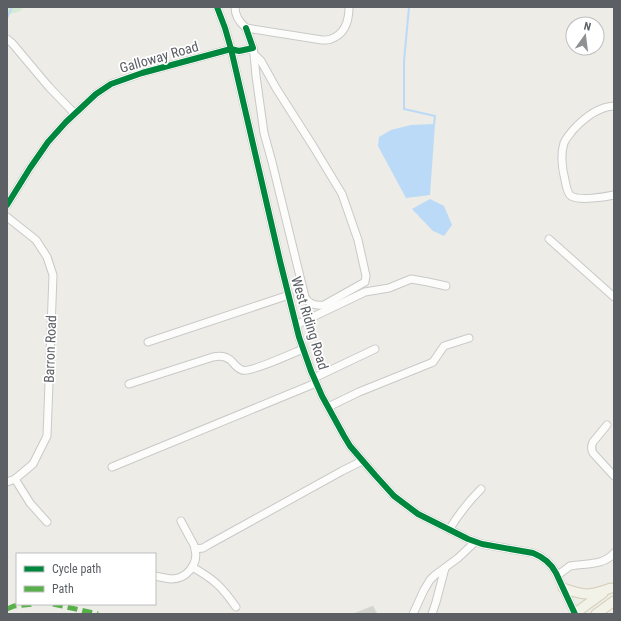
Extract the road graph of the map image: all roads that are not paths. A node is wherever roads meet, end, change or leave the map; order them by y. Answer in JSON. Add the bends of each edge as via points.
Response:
{"nodes":[{"id":1,"x":217,"y":7,"type":"edge"},
{"id":2,"x":235,"y":7,"type":"edge"},
{"id":3,"x":349,"y":7,"type":"edge"},
{"id":4,"x":246,"y":28,"type":"junction"},
{"id":5,"x":262,"y":31,"type":"junction"},
{"id":6,"x":7,"y":39,"type":"edge"},
{"id":7,"x":250,"y":40,"type":"junction"},
{"id":8,"x":231,"y":49,"type":"junction"},
{"id":9,"x":254,"y":51,"type":"junction"},
{"id":10,"x":614,"y":106,"type":"edge"},
{"id":11,"x":74,"y":113,"type":"junction"},
{"id":12,"x":614,"y":196,"type":"edge"},
{"id":13,"x":7,"y":205,"type":"edge"},
{"id":14,"x":7,"y":218,"type":"edge"},
{"id":15,"x":549,"y":239,"type":"dead end"},
{"id":16,"x":446,"y":286,"type":"dead end"},
{"id":17,"x":289,"y":296,"type":"junction"},
{"id":18,"x":614,"y":297,"type":"edge"},
{"id":19,"x":296,"y":325,"type":"junction"},
{"id":20,"x":469,"y":338,"type":"dead end"},
{"id":21,"x":148,"y":342,"type":"dead end"},
{"id":22,"x":303,"y":349,"type":"junction"},
{"id":23,"x":376,"y":349,"type":"dead end"},
{"id":24,"x":315,"y":380,"type":"junction"},
{"id":25,"x":129,"y":384,"type":"dead end"},
{"id":26,"x":328,"y":407,"type":"junction"},
{"id":27,"x":607,"y":425,"type":"dead end"},
{"id":28,"x":362,"y":461,"type":"junction"},
{"id":29,"x":112,"y":467,"type":"dead end"},
{"id":30,"x":614,"y":476,"type":"edge"},
{"id":31,"x":15,"y":479,"type":"junction"},
{"id":32,"x":7,"y":482,"type":"edge"},
{"id":33,"x":481,"y":489,"type":"dead end"},
{"id":34,"x":182,"y":521,"type":"dead end"},
{"id":35,"x":47,"y":522,"type":"dead end"},
{"id":36,"x":449,"y":530,"type":"junction"},
{"id":37,"x":475,"y":542,"type":"junction"},
{"id":38,"x":195,"y":549,"type":"junction"},
{"id":39,"x":614,"y":553,"type":"edge"},
{"id":40,"x":192,"y":567,"type":"junction"},
{"id":41,"x":445,"y":568,"type":"junction"},
{"id":42,"x":558,"y":575,"type":"junction"},
{"id":43,"x":156,"y":576,"type":"edge"},
{"id":44,"x":612,"y":587,"type":"edge"},
{"id":45,"x":563,"y":588,"type":"junction"},
{"id":46,"x":614,"y":601,"type":"edge"},
{"id":47,"x":236,"y":607,"type":"dead end"},
{"id":48,"x":413,"y":614,"type":"edge"},
{"id":49,"x":432,"y":614,"type":"edge"},
{"id":50,"x":575,"y":614,"type":"edge"},
{"id":51,"x":596,"y":614,"type":"edge"}],
"edges":[{"from":1,"to":8,"type":"street","name":"West Riding Road"},
{"from":2,"to":4,"type":"street","via":[[235,15]]},
{"from":3,"to":5,"type":"street","via":[[347,24],[332,39],[322,40]]},
{"from":4,"to":5,"type":"street"},
{"from":4,"to":7,"type":"street"},
{"from":5,"to":7,"type":"street"},
{"from":6,"to":11,"type":"street"},
{"from":7,"to":9,"type":"street"},
{"from":8,"to":9,"type":"street","name":"Galloway Road"},
{"from":8,"to":11,"type":"street","name":"Galloway Road","via":[[118,81],[104,88]]},
{"from":8,"to":17,"type":"street","name":"West Riding Road"},
{"from":9,"to":9,"type":"street","via":[[342,194],[358,240],[365,282],[319,306],[311,304],[305,297],[264,133]]},
{"from":10,"to":12,"type":"street","via":[[594,112],[575,127],[564,143],[562,160],[567,190],[572,197]]},
{"from":11,"to":13,"type":"street","name":"Galloway Road","via":[[37,157]]},
{"from":14,"to":31,"type":"street","name":"Barron Road","via":[[36,240],[47,257],[53,275],[47,436],[34,464]]},
{"from":15,"to":18,"type":"street"},
{"from":16,"to":19,"type":"street","via":[[411,279],[389,288],[365,292]]},
{"from":17,"to":19,"type":"street","name":"West Riding Road"},
{"from":17,"to":21,"type":"street"},
{"from":19,"to":22,"type":"street","name":"West Riding Road"},
{"from":20,"to":26,"type":"street","via":[[444,346],[431,363]]},
{"from":22,"to":24,"type":"street","name":"West Riding Road"},
{"from":22,"to":25,"type":"street","via":[[248,370],[240,370],[228,358],[218,356]]},
{"from":23,"to":24,"type":"street"},
{"from":24,"to":26,"type":"street","name":"West Riding Road"},
{"from":24,"to":29,"type":"street"},
{"from":26,"to":28,"type":"street","name":"West Riding Road","via":[[347,441]]},
{"from":27,"to":30,"type":"street","via":[[593,442],[592,450]]},
{"from":28,"to":36,"type":"street","name":"West Riding Road","via":[[404,504]]},
{"from":28,"to":38,"type":"street","via":[[208,546]]},
{"from":31,"to":32,"type":"street","name":"Barron Road"},
{"from":31,"to":35,"type":"street","via":[[30,503]]},
{"from":33,"to":36,"type":"street"},
{"from":34,"to":38,"type":"street"},
{"from":36,"to":37,"type":"street","name":"West Riding Road"},
{"from":37,"to":41,"type":"street"},
{"from":37,"to":42,"type":"street","name":"West Riding Road","via":[[533,553],[548,562]]},
{"from":38,"to":40,"type":"street","via":[[196,556]]},
{"from":39,"to":42,"type":"street","via":[[606,561],[570,566]]},
{"from":40,"to":43,"type":"street","via":[[179,578]]},
{"from":40,"to":47,"type":"street","via":[[220,586]]},
{"from":41,"to":48,"type":"street","via":[[430,580]]},
{"from":41,"to":49,"type":"street"},
{"from":42,"to":45,"type":"street","name":"West Riding Road"},
{"from":44,"to":45,"type":"main road","via":[[590,594]]},
{"from":44,"to":50,"type":"main road"},
{"from":45,"to":50,"type":"street","name":"West Riding Road"},
{"from":46,"to":51,"type":"main road"}]}
